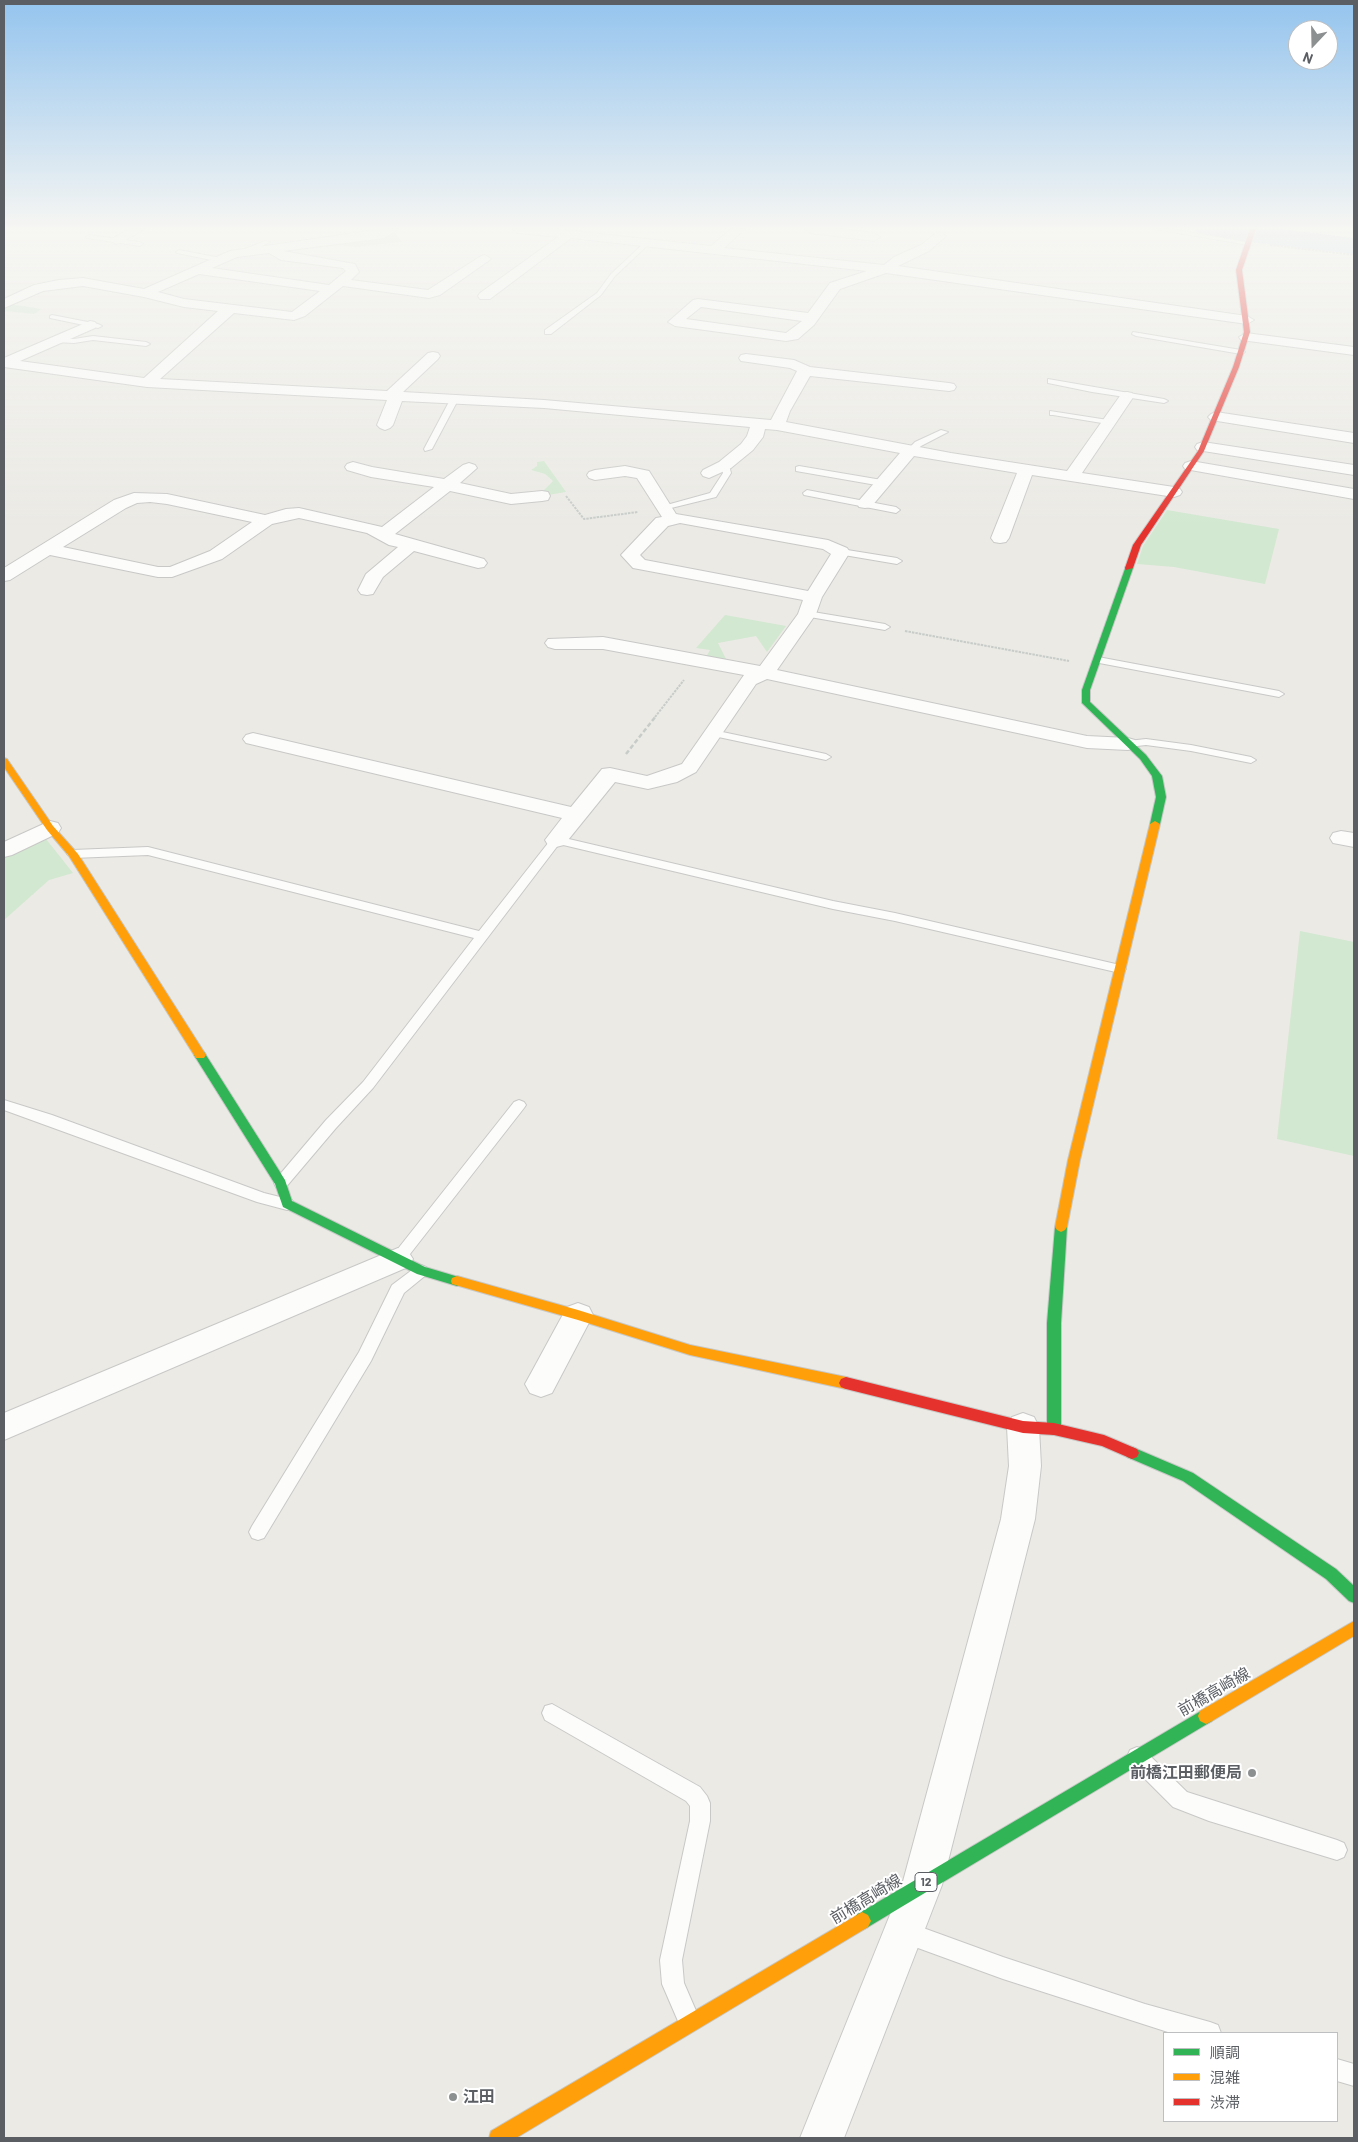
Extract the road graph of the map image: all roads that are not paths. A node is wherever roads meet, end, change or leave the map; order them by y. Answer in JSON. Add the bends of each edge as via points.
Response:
{"nodes":[{"id":1,"x":84,"y":329,"type":"edge"},
{"id":2,"x":206,"y":329,"type":"edge"},
{"id":3,"x":552,"y":329,"type":"edge"},
{"id":4,"x":726,"y":329,"type":"edge"},
{"id":5,"x":800,"y":329,"type":"edge"},
{"id":6,"x":1246,"y":329,"type":"edge"},
{"id":7,"x":548,"y":332,"type":"dead end"},
{"id":8,"x":1136,"y":334,"type":"dead end"},
{"id":9,"x":1246,"y":337,"type":"junction"},
{"id":10,"x":56,"y":340,"type":"junction"},
{"id":11,"x":146,"y":344,"type":"dead end"},
{"id":12,"x":1354,"y":351,"type":"edge"},
{"id":13,"x":1241,"y":352,"type":"junction"},
{"id":14,"x":433,"y":356,"type":"dead end"},
{"id":15,"x":746,"y":358,"type":"dead end"},
{"id":16,"x":4,"y":363,"type":"edge"},
{"id":17,"x":30,"y":368,"type":"junction"},
{"id":18,"x":807,"y":371,"type":"junction"},
{"id":19,"x":10,"y":380,"type":"dead end"},
{"id":20,"x":1051,"y":381,"type":"dead end"},
{"id":21,"x":147,"y":383,"type":"junction"},
{"id":22,"x":949,"y":387,"type":"dead end"},
{"id":23,"x":394,"y":395,"type":"junction"},
{"id":24,"x":1127,"y":396,"type":"junction"},
{"id":25,"x":454,"y":400,"type":"junction"},
{"id":26,"x":1164,"y":401,"type":"dead end"},
{"id":27,"x":1053,"y":413,"type":"dead end"},
{"id":28,"x":1216,"y":417,"type":"junction"},
{"id":29,"x":1108,"y":422,"type":"junction"},
{"id":30,"x":758,"y":423,"type":"junction"},
{"id":31,"x":385,"y":425,"type":"dead end"},
{"id":32,"x":777,"y":425,"type":"junction"},
{"id":33,"x":944,"y":432,"type":"dead end"},
{"id":34,"x":1354,"y":438,"type":"edge"},
{"id":35,"x":1203,"y":447,"type":"junction"},
{"id":36,"x":428,"y":448,"type":"dead end"},
{"id":37,"x":910,"y":451,"type":"junction"},
{"id":38,"x":725,"y":465,"type":"junction"},
{"id":39,"x":1191,"y":466,"type":"junction"},
{"id":40,"x":353,"y":467,"type":"dead end"},
{"id":41,"x":469,"y":468,"type":"dead end"},
{"id":42,"x":799,"y":469,"type":"dead end"},
{"id":43,"x":1026,"y":470,"type":"junction"},
{"id":44,"x":1354,"y":470,"type":"edge"},
{"id":45,"x":709,"y":473,"type":"dead end"},
{"id":46,"x":595,"y":475,"type":"dead end"},
{"id":47,"x":1072,"y":476,"type":"junction"},
{"id":48,"x":882,"y":483,"type":"junction"},
{"id":49,"x":445,"y":486,"type":"junction"},
{"id":50,"x":1174,"y":492,"type":"junction"},
{"id":51,"x":807,"y":493,"type":"dead end"},
{"id":52,"x":1354,"y":494,"type":"edge"},
{"id":53,"x":542,"y":496,"type":"dead end"},
{"id":54,"x":865,"y":503,"type":"junction"},
{"id":55,"x":896,"y":510,"type":"dead end"},
{"id":56,"x":669,"y":514,"type":"junction"},
{"id":57,"x":266,"y":520,"type":"junction"},
{"id":58,"x":382,"y":534,"type":"junction"},
{"id":59,"x":1000,"y":538,"type":"dead end"},
{"id":60,"x":410,"y":546,"type":"junction"},
{"id":61,"x":47,"y":549,"type":"junction"},
{"id":62,"x":841,"y":552,"type":"junction"},
{"id":63,"x":897,"y":561,"type":"dead end"},
{"id":64,"x":478,"y":563,"type":"dead end"},
{"id":65,"x":4,"y":576,"type":"edge"},
{"id":66,"x":367,"y":590,"type":"dead end"},
{"id":67,"x":813,"y":596,"type":"junction"},
{"id":68,"x":807,"y":614,"type":"junction"},
{"id":69,"x":885,"y":627,"type":"road end"},
{"id":70,"x":555,"y":643,"type":"dead end"},
{"id":71,"x":699,"y":661,"type":"joint"},
{"id":72,"x":1096,"y":663,"type":"junction"},
{"id":73,"x":765,"y":673,"type":"junction"},
{"id":74,"x":1279,"y":694,"type":"dead end"},
{"id":75,"x":713,"y":733,"type":"junction"},
{"id":76,"x":253,"y":739,"type":"dead end"},
{"id":77,"x":1128,"y":744,"type":"junction"},
{"id":78,"x":826,"y":757,"type":"dead end"},
{"id":79,"x":1251,"y":760,"type":"dead end"},
{"id":80,"x":4,"y":761,"type":"edge"},
{"id":81,"x":576,"y":815,"type":"junction"},
{"id":82,"x":50,"y":828,"type":"junction"},
{"id":83,"x":556,"y":840,"type":"junction"},
{"id":84,"x":4,"y":850,"type":"edge"},
{"id":85,"x":73,"y":854,"type":"junction"},
{"id":86,"x":483,"y":936,"type":"junction"},
{"id":87,"x":1120,"y":969,"type":"junction"},
{"id":88,"x":4,"y":1105,"type":"edge"},
{"id":89,"x":519,"y":1105,"type":"dead end"},
{"id":90,"x":281,"y":1183,"type":"junction"},
{"id":91,"x":287,"y":1204,"type":"junction"},
{"id":92,"x":409,"y":1265,"type":"junction"},
{"id":93,"x":578,"y":1315,"type":"junction"},
{"id":94,"x":541,"y":1384,"type":"dead end"},
{"id":95,"x":4,"y":1427,"type":"edge"},
{"id":96,"x":1038,"y":1428,"type":"junction"},
{"id":97,"x":258,"y":1532,"type":"dead end"},
{"id":98,"x":1354,"y":1596,"type":"edge"},
{"id":99,"x":1354,"y":1628,"type":"edge"},
{"id":100,"x":552,"y":1712,"type":"dead end"},
{"id":101,"x":1136,"y":1757,"type":"junction"},
{"id":102,"x":1337,"y":1850,"type":"dead end"},
{"id":103,"x":922,"y":1885,"type":"junction"},
{"id":104,"x":903,"y":1932,"type":"junction"},
{"id":105,"x":690,"y":2023,"type":"junction"},
{"id":106,"x":1206,"y":2032,"type":"edge"},
{"id":107,"x":1338,"y":2070,"type":"edge"},
{"id":108,"x":1354,"y":2075,"type":"edge"},
{"id":109,"x":498,"y":2138,"type":"edge"},
{"id":110,"x":822,"y":2138,"type":"edge"}],
"edges":[{"from":1,"to":10,"type":"street"},
{"from":2,"to":21,"type":"street"},
{"from":3,"to":7,"type":"lane"},
{"from":4,"to":5,"type":"street","via":[[786,337],[793,336]]},
{"from":6,"to":9,"type":"street"},
{"from":8,"to":13,"type":"lane"},
{"from":9,"to":12,"type":"street"},
{"from":9,"to":13,"type":"street"},
{"from":10,"to":11,"type":"lane","via":[[93,338]]},
{"from":10,"to":16,"type":"street"},
{"from":13,"to":28,"type":"street"},
{"from":14,"to":23,"type":"street"},
{"from":15,"to":18,"type":"street","via":[[794,364]]},
{"from":16,"to":17,"type":"street"},
{"from":17,"to":19,"type":"street"},
{"from":17,"to":21,"type":"street"},
{"from":18,"to":22,"type":"street"},
{"from":18,"to":32,"type":"street","via":[[798,381]]},
{"from":20,"to":24,"type":"lane"},
{"from":21,"to":23,"type":"street"},
{"from":23,"to":25,"type":"street"},
{"from":23,"to":31,"type":"street"},
{"from":24,"to":26,"type":"lane"},
{"from":24,"to":29,"type":"street"},
{"from":25,"to":30,"type":"street","via":[[544,404]]},
{"from":25,"to":36,"type":"lane"},
{"from":27,"to":29,"type":"lane"},
{"from":28,"to":34,"type":"street"},
{"from":28,"to":35,"type":"street"},
{"from":29,"to":47,"type":"street"},
{"from":30,"to":32,"type":"street"},
{"from":30,"to":38,"type":"street","via":[[752,442]]},
{"from":32,"to":37,"type":"street"},
{"from":33,"to":37,"type":"lane"},
{"from":35,"to":39,"type":"street"},
{"from":35,"to":44,"type":"street"},
{"from":37,"to":43,"type":"street"},
{"from":37,"to":48,"type":"street"},
{"from":38,"to":45,"type":"street"},
{"from":38,"to":56,"type":"lane","via":[[727,472],[713,495]]},
{"from":39,"to":50,"type":"street"},
{"from":39,"to":52,"type":"street"},
{"from":40,"to":49,"type":"street"},
{"from":41,"to":49,"type":"street"},
{"from":42,"to":48,"type":"lane"},
{"from":43,"to":47,"type":"street"},
{"from":43,"to":59,"type":"street"},
{"from":46,"to":56,"type":"street","via":[[625,471],[643,474]]},
{"from":47,"to":50,"type":"street"},
{"from":48,"to":54,"type":"street"},
{"from":49,"to":53,"type":"street","via":[[511,499]]},
{"from":49,"to":58,"type":"street"},
{"from":50,"to":72,"type":"street","via":[[1137,545]]},
{"from":51,"to":54,"type":"lane"},
{"from":54,"to":55,"type":"lane"},
{"from":56,"to":62,"type":"street","via":[[828,545]]},
{"from":56,"to":67,"type":"street","via":[[630,555],[639,564]]},
{"from":57,"to":58,"type":"street","via":[[299,513]]},
{"from":57,"to":61,"type":"street","via":[[167,499],[134,498]]},
{"from":57,"to":61,"type":"street","via":[[216,555],[172,572],[158,572]]},
{"from":58,"to":60,"type":"street"},
{"from":60,"to":64,"type":"street"},
{"from":60,"to":66,"type":"street","via":[[378,570]]},
{"from":61,"to":65,"type":"street"},
{"from":62,"to":63,"type":"lane"},
{"from":62,"to":67,"type":"street"},
{"from":67,"to":68,"type":"street"},
{"from":68,"to":69,"type":"lane"},
{"from":68,"to":73,"type":"street"},
{"from":70,"to":71,"type":"street","via":[[603,642]]},
{"from":71,"to":73,"type":"street"},
{"from":72,"to":74,"type":"lane"},
{"from":72,"to":77,"type":"street","via":[[1086,690],[1086,703]]},
{"from":73,"to":75,"type":"street","via":[[750,680]]},
{"from":73,"to":77,"type":"street","via":[[1087,742]]},
{"from":75,"to":78,"type":"lane"},
{"from":75,"to":81,"type":"street","via":[[689,768],[669,777],[648,783],[610,774]]},
{"from":76,"to":81,"type":"street"},
{"from":77,"to":79,"type":"lane","via":[[1146,742]]},
{"from":77,"to":87,"type":"street","via":[[1157,776],[1161,797]]},
{"from":80,"to":82,"type":"street"},
{"from":81,"to":83,"type":"street"},
{"from":82,"to":84,"type":"street"},
{"from":82,"to":85,"type":"street"},
{"from":83,"to":86,"type":"lane"},
{"from":83,"to":87,"type":"lane"},
{"from":85,"to":86,"type":"lane","via":[[148,851]]},
{"from":85,"to":90,"type":"street"},
{"from":86,"to":90,"type":"lane","via":[[368,1085]]},
{"from":87,"to":96,"type":"street","via":[[1074,1160],[1060,1234],[1054,1323]]},
{"from":88,"to":91,"type":"lane","via":[[262,1198]]},
{"from":89,"to":92,"type":"lane"},
{"from":90,"to":91,"type":"street"},
{"from":91,"to":92,"type":"street"},
{"from":92,"to":93,"type":"street"},
{"from":92,"to":95,"type":"street"},
{"from":92,"to":97,"type":"lane","via":[[366,1356]]},
{"from":93,"to":94,"type":"street"},
{"from":93,"to":96,"type":"street","via":[[690,1350],[872,1388]]},
{"from":96,"to":98,"type":"street","via":[[1104,1442],[1188,1476],[1331,1574]]},
{"from":96,"to":103,"type":"street","via":[[1025,1466],[1018,1519]]},
{"from":99,"to":101,"type":"street","name":"前橋高崎線","number":"12"},
{"from":100,"to":105,"type":"lane","via":[[693,1794],[700,1803],[700,1820],[671,1960],[673,1984]]},
{"from":101,"to":102,"type":"lane","via":[[1180,1800]]},
{"from":101,"to":103,"type":"street","name":"前橋高崎線","number":"12"},
{"from":103,"to":104,"type":"street"},
{"from":103,"to":105,"type":"street","name":"前橋高崎線","number":"12"},
{"from":104,"to":106,"type":"lane","via":[[1145,2015]]},
{"from":104,"to":110,"type":"street"},
{"from":105,"to":109,"type":"street","name":"前橋高崎線","number":"12"},
{"from":107,"to":108,"type":"lane"}]}
